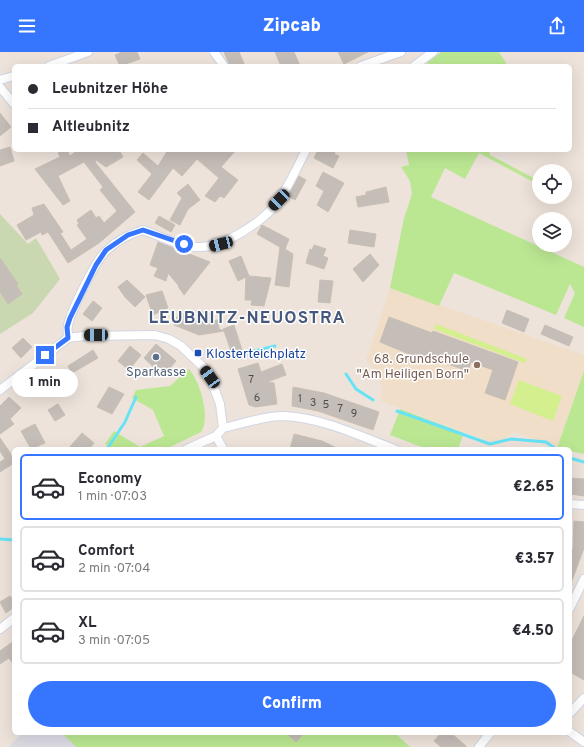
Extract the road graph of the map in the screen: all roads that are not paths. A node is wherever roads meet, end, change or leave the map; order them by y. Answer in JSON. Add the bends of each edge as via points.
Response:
{"nodes":[{"id":1,"x":88,"y":52,"type":"edge"},
{"id":2,"x":214,"y":52,"type":"edge"},
{"id":3,"x":401,"y":52,"type":"edge"},
{"id":4,"x":434,"y":52,"type":"edge"},
{"id":5,"x":55,"y":64,"type":"edge"},
{"id":6,"x":223,"y":64,"type":"edge"},
{"id":7,"x":367,"y":64,"type":"edge"},
{"id":8,"x":417,"y":64,"type":"edge"},
{"id":9,"x":12,"y":77,"type":"edge"},
{"id":10,"x":0,"y":80,"type":"edge"},
{"id":11,"x":0,"y":87,"type":"edge"},
{"id":12,"x":12,"y":102,"type":"edge"},
{"id":13,"x":305,"y":152,"type":"edge"},
{"id":14,"x":68,"y":338,"type":"junction"},
{"id":15,"x":0,"y":390,"type":"edge"},
{"id":16,"x":223,"y":428,"type":"junction"},
{"id":17,"x":216,"y":436,"type":"junction"},
{"id":18,"x":191,"y":447,"type":"edge"},
{"id":19,"x":222,"y":447,"type":"edge"},
{"id":20,"x":388,"y":447,"type":"edge"},
{"id":21,"x":572,"y":504,"type":"edge"},
{"id":22,"x":584,"y":505,"type":"edge"},
{"id":23,"x":584,"y":579,"type":"edge"},
{"id":24,"x":572,"y":604,"type":"edge"},
{"id":25,"x":12,"y":620,"type":"edge"},
{"id":26,"x":0,"y":629,"type":"edge"},
{"id":27,"x":584,"y":698,"type":"edge"},
{"id":28,"x":572,"y":711,"type":"edge"},
{"id":29,"x":572,"y":733,"type":"edge"},
{"id":30,"x":488,"y":735,"type":"edge"},
{"id":31,"x":584,"y":742,"type":"edge"},
{"id":32,"x":479,"y":747,"type":"edge"}],
"edges":[{"from":1,"to":5,"type":"street"},
{"from":2,"to":6,"type":"street"},
{"from":3,"to":7,"type":"street"},
{"from":4,"to":8,"type":"street"},
{"from":9,"to":10,"type":"street"},
{"from":11,"to":12,"type":"street"},
{"from":13,"to":14,"type":"street","via":[[279,200],[264,216],[221,244],[196,247],[143,230],[128,235],[106,250],[70,318],[67,327]]},
{"from":14,"to":15,"type":"street"},
{"from":14,"to":16,"type":"street","via":[[155,335],[169,339],[191,355],[210,377],[220,404]]},
{"from":16,"to":17,"type":"street"},
{"from":16,"to":20,"type":"street","via":[[282,416],[324,424]]},
{"from":17,"to":18,"type":"street"},
{"from":17,"to":19,"type":"street"},
{"from":21,"to":22,"type":"street"},
{"from":23,"to":24,"type":"street"},
{"from":25,"to":26,"type":"street"},
{"from":27,"to":28,"type":"street"},
{"from":29,"to":31,"type":"street"},
{"from":30,"to":32,"type":"street"}]}
